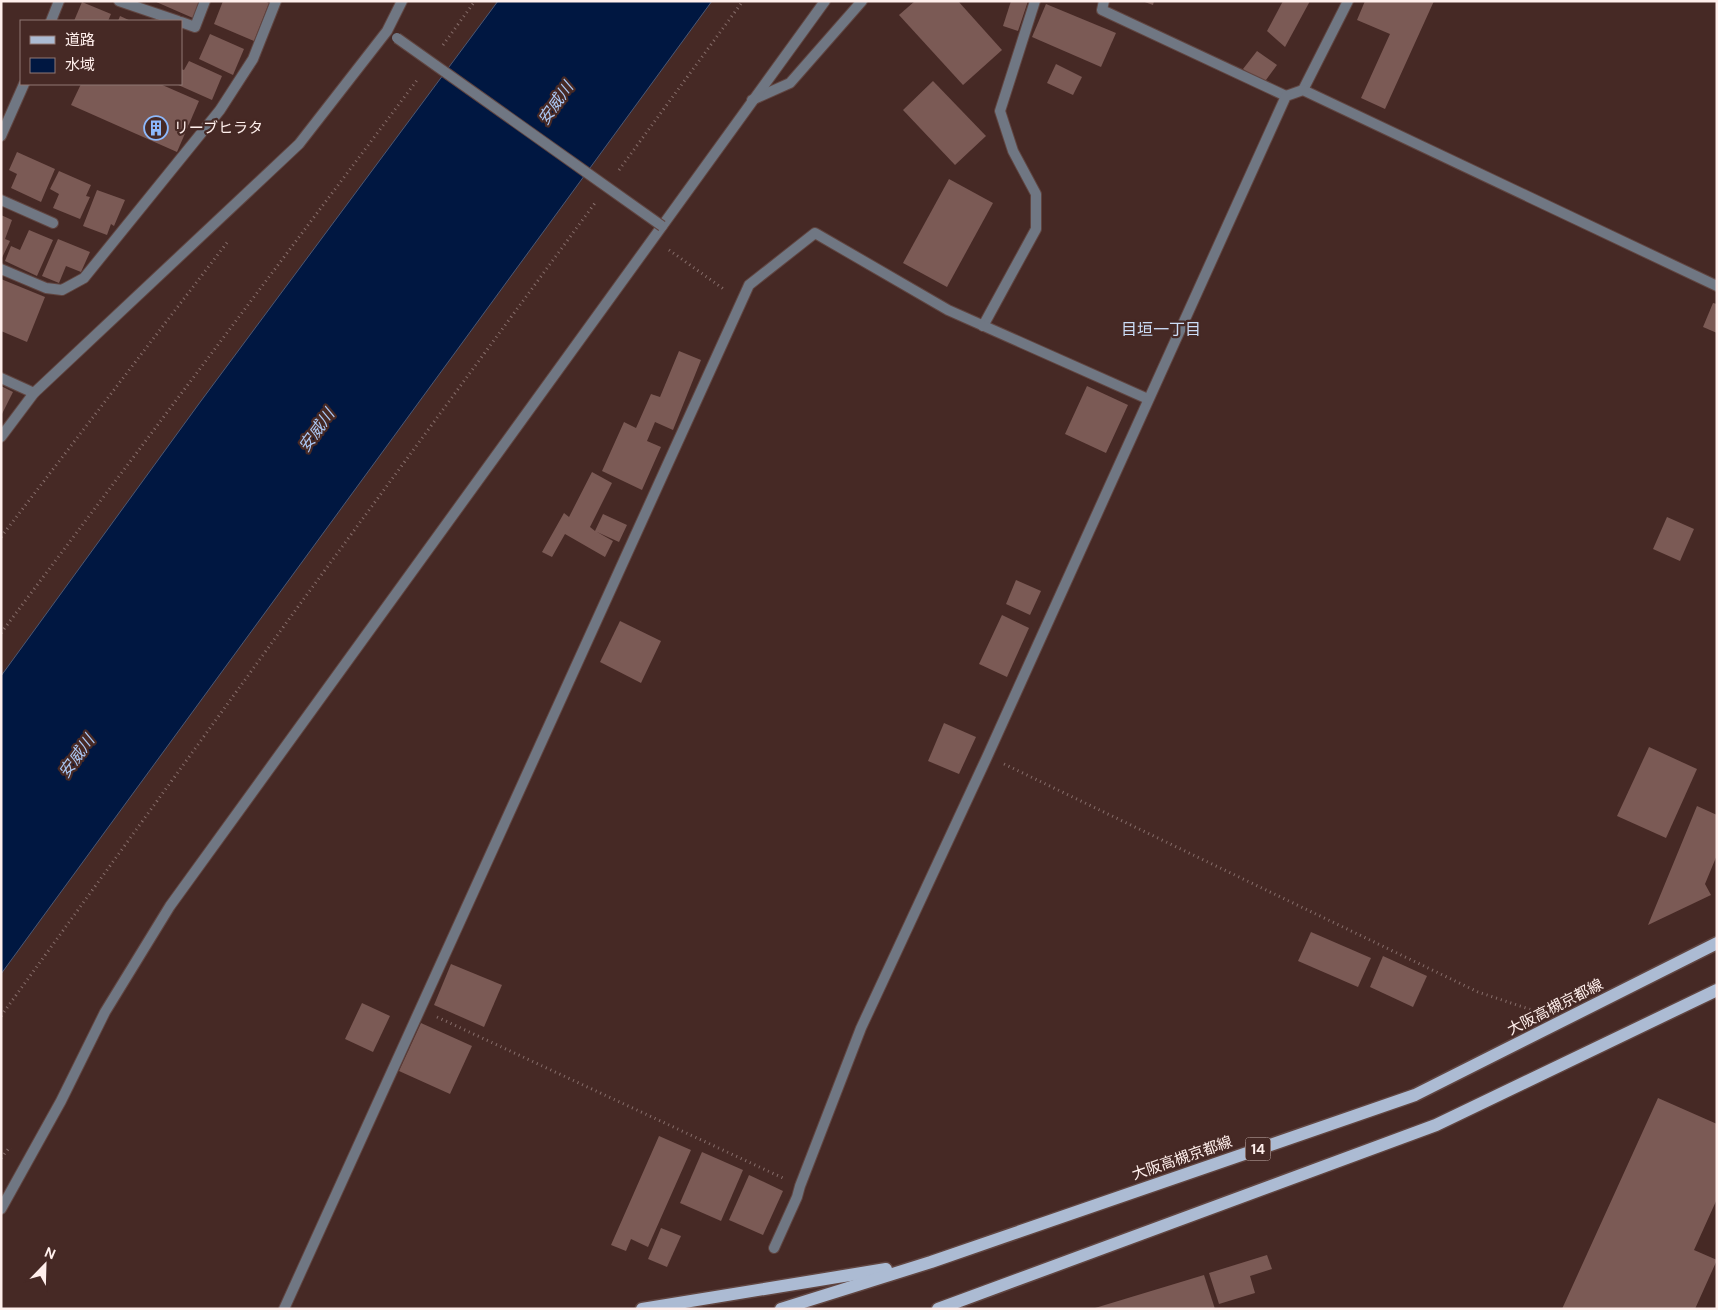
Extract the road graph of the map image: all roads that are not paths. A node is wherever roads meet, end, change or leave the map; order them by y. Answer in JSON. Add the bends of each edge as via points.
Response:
{"nodes":[{"id":1,"x":59,"y":1,"type":"edge"},
{"id":2,"x":119,"y":1,"type":"edge"},
{"id":3,"x":205,"y":1,"type":"edge"},
{"id":4,"x":276,"y":1,"type":"edge"},
{"id":5,"x":402,"y":1,"type":"edge"},
{"id":6,"x":825,"y":1,"type":"edge"},
{"id":7,"x":862,"y":1,"type":"edge"},
{"id":8,"x":1035,"y":1,"type":"edge"},
{"id":9,"x":1104,"y":1,"type":"edge"},
{"id":10,"x":1348,"y":1,"type":"edge"},
{"id":11,"x":51,"y":20,"type":"edge"},
{"id":12,"x":174,"y":20,"type":"edge"},
{"id":13,"x":182,"y":23,"type":"edge"},
{"id":14,"x":387,"y":31,"type":"junction"},
{"id":15,"x":24,"y":85,"type":"edge"},
{"id":16,"x":1303,"y":90,"type":"junction"},
{"id":17,"x":1286,"y":96,"type":"junction"},
{"id":18,"x":752,"y":100,"type":"junction"},
{"id":19,"x":1,"y":136,"type":"edge"},
{"id":20,"x":1,"y":200,"type":"edge"},
{"id":21,"x":52,"y":223,"type":"dead end"},
{"id":22,"x":662,"y":226,"type":"junction"},
{"id":23,"x":1,"y":269,"type":"edge"},
{"id":24,"x":1717,"y":286,"type":"edge"},
{"id":25,"x":983,"y":326,"type":"junction"},
{"id":26,"x":1,"y":378,"type":"edge"},
{"id":27,"x":34,"y":393,"type":"junction"},
{"id":28,"x":1148,"y":399,"type":"junction"},
{"id":29,"x":1,"y":437,"type":"edge"},
{"id":30,"x":1717,"y":943,"type":"edge"},
{"id":31,"x":1717,"y":990,"type":"edge"},
{"id":32,"x":1,"y":1209,"type":"edge"},
{"id":33,"x":774,"y":1248,"type":"dead end"},
{"id":34,"x":931,"y":1262,"type":"junction"},
{"id":35,"x":284,"y":1309,"type":"edge"},
{"id":36,"x":642,"y":1309,"type":"edge"},
{"id":37,"x":781,"y":1309,"type":"edge"},
{"id":38,"x":938,"y":1309,"type":"edge"}],
"edges":[{"from":1,"to":11,"type":"street"},
{"from":2,"to":12,"type":"street"},
{"from":3,"to":13,"type":"street","via":[[195,27]]},
{"from":4,"to":23,"type":"street","via":[[253,58],[220,110],[84,278],[62,290],[46,288]]},
{"from":5,"to":14,"type":"street"},
{"from":6,"to":18,"type":"street"},
{"from":7,"to":18,"type":"street","via":[[790,83]]},
{"from":8,"to":25,"type":"street","via":[[1000,111],[1013,151],[1036,194],[1036,229]]},
{"from":9,"to":17,"type":"street","via":[[1102,10]]},
{"from":10,"to":16,"type":"street"},
{"from":14,"to":22,"type":"street","bridge":true},
{"from":14,"to":27,"type":"street","via":[[299,144]]},
{"from":15,"to":19,"type":"street"},
{"from":16,"to":17,"type":"street"},
{"from":16,"to":24,"type":"street"},
{"from":17,"to":28,"type":"street"},
{"from":18,"to":22,"type":"street"},
{"from":20,"to":21,"type":"street"},
{"from":22,"to":32,"type":"street","via":[[170,906],[105,1012],[61,1101]]},
{"from":25,"to":28,"type":"street"},
{"from":25,"to":35,"type":"street","via":[[948,310],[815,233],[749,284]]},
{"from":26,"to":27,"type":"street"},
{"from":27,"to":29,"type":"street"},
{"from":28,"to":33,"type":"street","via":[[861,1028],[798,1197]]},
{"from":30,"to":34,"type":"main road","name":"大阪高槻京都線","number":"14","via":[[1415,1095]]},
{"from":31,"to":38,"type":"main road","via":[[1436,1126]]},
{"from":34,"to":36,"type":"main road"},
{"from":34,"to":37,"type":"main road","name":"大阪高槻京都線","number":"14"}]}
